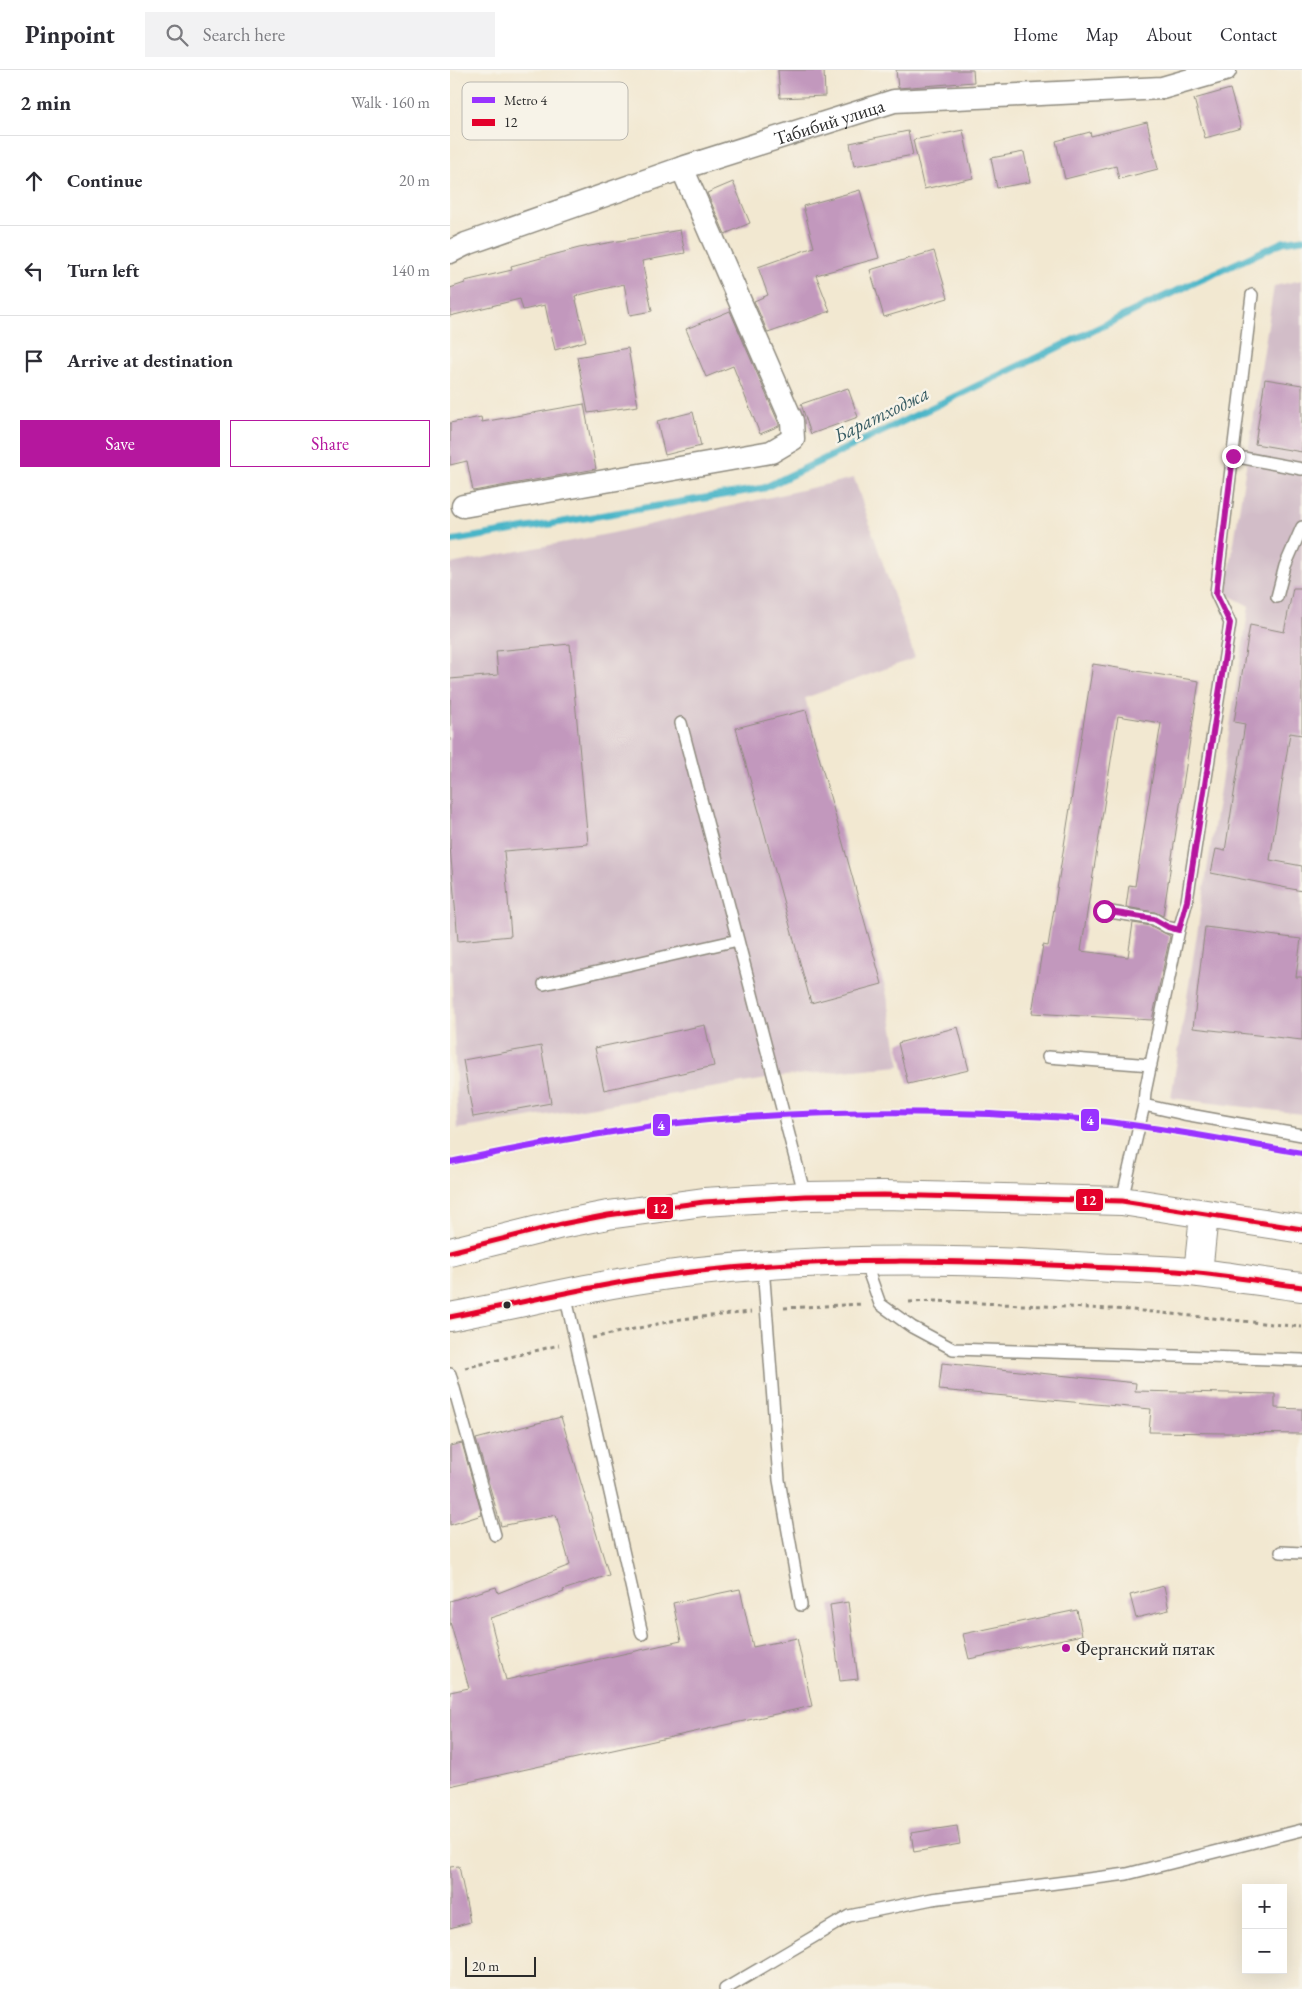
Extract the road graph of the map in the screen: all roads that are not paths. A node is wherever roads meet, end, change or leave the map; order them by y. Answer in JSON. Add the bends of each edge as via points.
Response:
{"nodes":[{"id":1,"x":1226,"y":70,"type":"edge"},
{"id":2,"x":682,"y":168,"type":"junction"},
{"id":3,"x":450,"y":252,"type":"edge"},
{"id":4,"x":1252,"y":295,"type":"dead end"},
{"id":5,"x":1233,"y":456,"type":"junction"},
{"id":6,"x":1302,"y":469,"type":"edge"},
{"id":7,"x":463,"y":506,"type":"dead end"},
{"id":8,"x":1302,"y":527,"type":"edge"},
{"id":9,"x":1277,"y":597,"type":"dead end"},
{"id":10,"x":681,"y":723,"type":"dead end"},
{"id":11,"x":1104,"y":911,"type":"dead end"},
{"id":12,"x":1179,"y":930,"type":"junction"},
{"id":13,"x":738,"y":940,"type":"junction"},
{"id":14,"x":544,"y":984,"type":"dead end"},
{"id":15,"x":1048,"y":1057,"type":"dead end"},
{"id":16,"x":1151,"y":1065,"type":"junction"},
{"id":17,"x":1144,"y":1105,"type":"junction"},
{"id":18,"x":1302,"y":1135,"type":"edge"},
{"id":19,"x":805,"y":1196,"type":"junction"},
{"id":20,"x":1122,"y":1201,"type":"junction"},
{"id":21,"x":1204,"y":1215,"type":"junction"},
{"id":22,"x":1302,"y":1229,"type":"edge"},
{"id":23,"x":450,"y":1252,"type":"edge"},
{"id":24,"x":865,"y":1262,"type":"junction"},
{"id":25,"x":763,"y":1266,"type":"junction"},
{"id":26,"x":1198,"y":1273,"type":"junction"},
{"id":27,"x":1302,"y":1287,"type":"edge"},
{"id":28,"x":565,"y":1294,"type":"junction"},
{"id":29,"x":450,"y":1318,"type":"edge"},
{"id":30,"x":1302,"y":1360,"type":"edge"},
{"id":31,"x":450,"y":1374,"type":"edge"},
{"id":32,"x":454,"y":1399,"type":"edge"},
{"id":33,"x":495,"y":1535,"type":"dead end"},
{"id":34,"x":1281,"y":1552,"type":"dead end"},
{"id":35,"x":1302,"y":1553,"type":"edge"},
{"id":36,"x":801,"y":1604,"type":"dead end"},
{"id":37,"x":642,"y":1634,"type":"dead end"},
{"id":38,"x":1302,"y":1830,"type":"edge"},
{"id":39,"x":725,"y":1989,"type":"edge"}],
"edges":[{"from":1,"to":2,"type":"street","name":"Табибий улица","via":[[1162,88],[894,101]]},
{"from":2,"to":3,"type":"street","name":"Табибий улица"},
{"from":2,"to":7,"type":"street","via":[[792,421],[793,439],[770,452]]},
{"from":4,"to":5,"type":"lane"},
{"from":5,"to":6,"type":"lane"},
{"from":5,"to":12,"type":"lane","via":[[1216,594],[1230,623],[1187,901]]},
{"from":8,"to":9,"type":"lane","via":[[1285,566]]},
{"from":10,"to":13,"type":"lane"},
{"from":11,"to":12,"type":"lane","via":[[1154,919]]},
{"from":12,"to":16,"type":"lane"},
{"from":13,"to":14,"type":"lane"},
{"from":13,"to":19,"type":"lane"},
{"from":15,"to":16,"type":"lane"},
{"from":16,"to":17,"type":"lane"},
{"from":17,"to":18,"type":"lane"},
{"from":17,"to":20,"type":"lane"},
{"from":19,"to":20,"type":"highway"},
{"from":19,"to":23,"type":"highway","via":[[704,1202],[608,1216]]},
{"from":20,"to":21,"type":"highway"},
{"from":21,"to":22,"type":"highway"},
{"from":21,"to":26,"type":"highway"},
{"from":24,"to":25,"type":"highway"},
{"from":24,"to":26,"type":"highway","via":[[1020,1262]]},
{"from":24,"to":30,"type":"lane","via":[[880,1304],[912,1327],[953,1349]]},
{"from":25,"to":28,"type":"highway","via":[[698,1272]]},
{"from":25,"to":36,"type":"lane","via":[[779,1480]]},
{"from":26,"to":27,"type":"highway"},
{"from":28,"to":29,"type":"highway"},
{"from":28,"to":37,"type":"lane"},
{"from":31,"to":32,"type":"lane"},
{"from":32,"to":33,"type":"lane"},
{"from":34,"to":35,"type":"lane"},
{"from":38,"to":39,"type":"lane","via":[[1128,1874],[932,1899],[850,1916]]}]}
